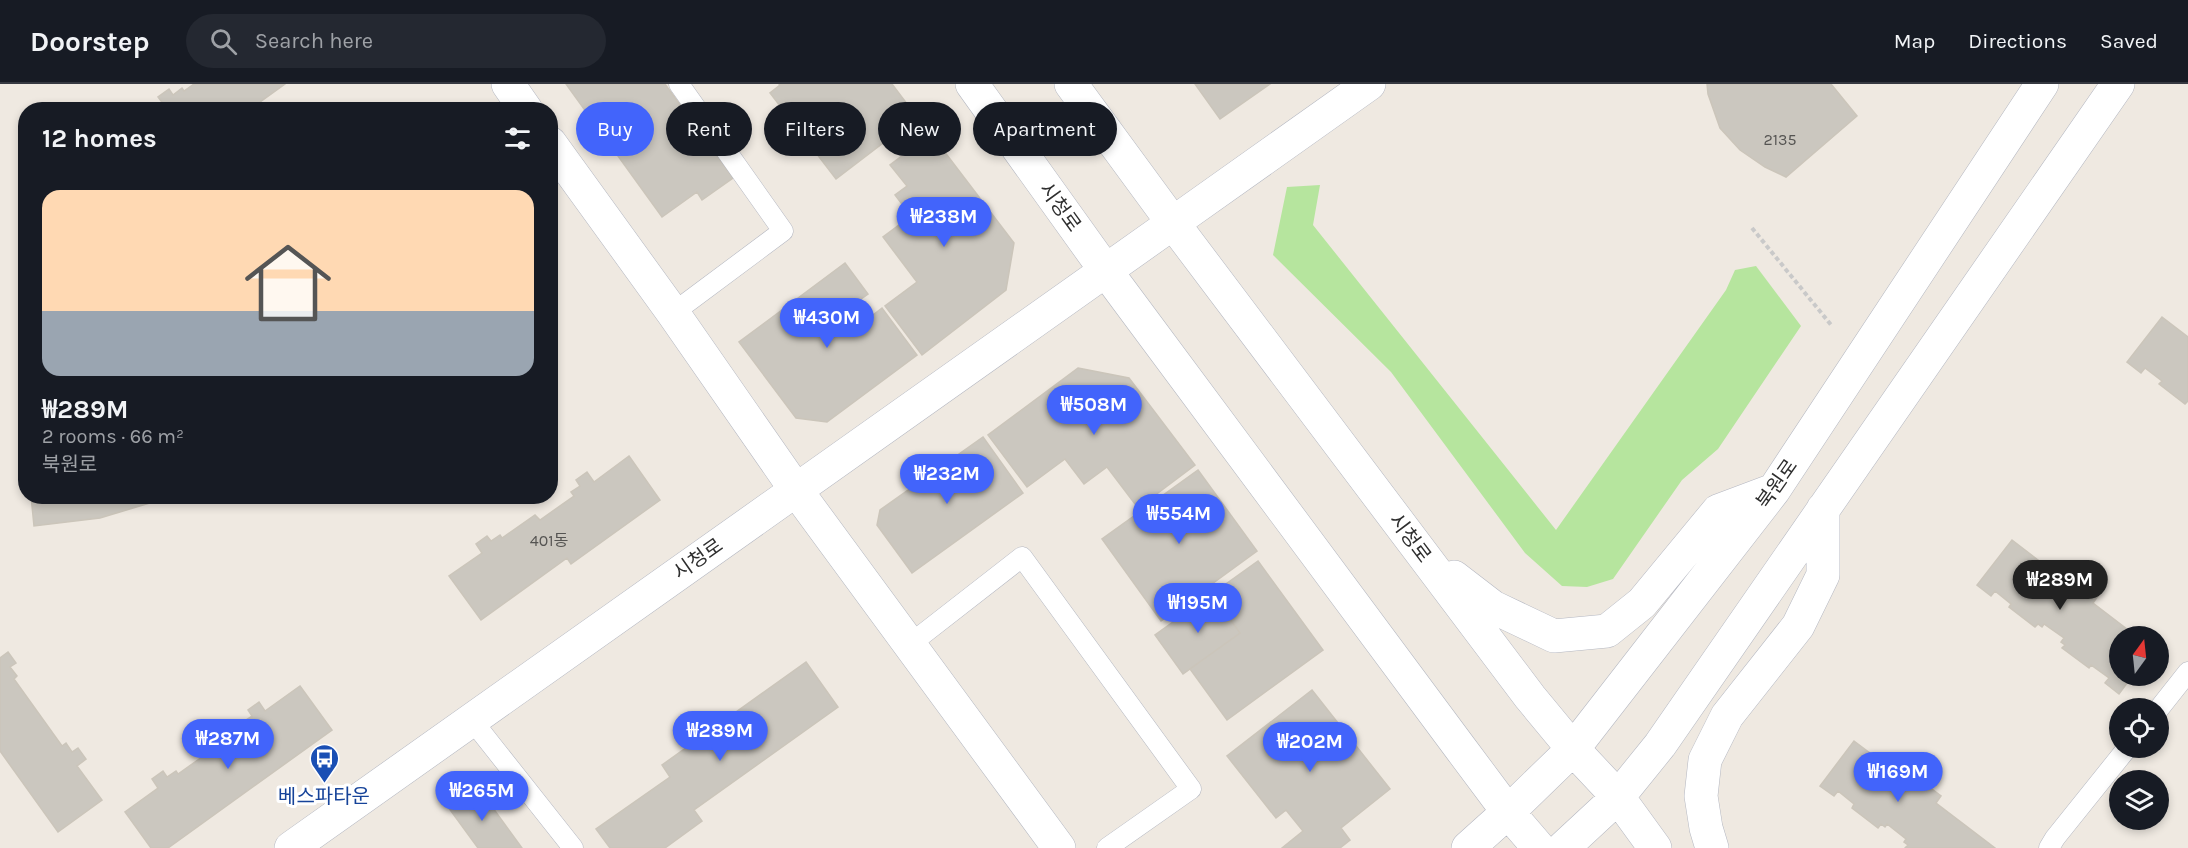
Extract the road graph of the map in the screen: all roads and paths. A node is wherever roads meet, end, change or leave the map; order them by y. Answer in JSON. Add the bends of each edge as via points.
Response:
{"nodes":[{"id":1,"x":508,"y":84,"type":"edge"},
{"id":2,"x":679,"y":84,"type":"edge"},
{"id":3,"x":972,"y":84,"type":"edge"},
{"id":4,"x":1071,"y":84,"type":"edge"},
{"id":5,"x":1369,"y":84,"type":"edge"},
{"id":6,"x":2042,"y":84,"type":"edge"},
{"id":7,"x":2118,"y":84,"type":"edge"},
{"id":8,"x":1329,"y":95,"type":"edge"},
{"id":9,"x":520,"y":102,"type":"edge"},
{"id":10,"x":558,"y":154,"type":"edge"},
{"id":11,"x":1173,"y":223,"type":"junction"},
{"id":12,"x":1752,"y":228,"type":"dead end"},
{"id":13,"x":1106,"y":271,"type":"junction"},
{"id":14,"x":673,"y":313,"type":"junction"},
{"id":15,"x":1832,"y":326,"type":"dead end"},
{"id":16,"x":796,"y":490,"type":"junction"},
{"id":17,"x":1774,"y":490,"type":"junction"},
{"id":18,"x":1823,"y":509,"type":"junction"},
{"id":19,"x":1418,"y":549,"type":"junction"},
{"id":20,"x":909,"y":645,"type":"junction"},
{"id":21,"x":2188,"y":672,"type":"edge"},
{"id":22,"x":2167,"y":698,"type":"edge"},
{"id":23,"x":471,"y":719,"type":"junction"},
{"id":24,"x":1573,"y":749,"type":"junction"},
{"id":25,"x":2119,"y":758,"type":"edge"},
{"id":26,"x":1618,"y":797,"type":"junction"},
{"id":27,"x":1508,"y":812,"type":"junction"},
{"id":28,"x":291,"y":848,"type":"edge"},
{"id":29,"x":573,"y":848,"type":"edge"},
{"id":30,"x":1059,"y":848,"type":"edge"},
{"id":31,"x":1107,"y":848,"type":"edge"},
{"id":32,"x":1468,"y":848,"type":"edge"},
{"id":33,"x":1539,"y":848,"type":"edge"},
{"id":34,"x":1563,"y":848,"type":"edge"},
{"id":35,"x":1654,"y":848,"type":"edge"},
{"id":36,"x":1712,"y":848,"type":"edge"},
{"id":37,"x":2049,"y":848,"type":"edge"}],
"edges":[{"from":1,"to":9,"type":"street"},
{"from":2,"to":14,"type":"lane","via":[[783,231]]},
{"from":3,"to":13,"type":"street","name":"시청로"},
{"from":4,"to":11,"type":"street","name":"시청로"},
{"from":5,"to":8,"type":"street"},
{"from":6,"to":17,"type":"street","name":"북원로"},
{"from":7,"to":18,"type":"street"},
{"from":8,"to":11,"type":"street"},
{"from":10,"to":14,"type":"street"},
{"from":11,"to":13,"type":"street"},
{"from":11,"to":19,"type":"street","name":"시청로"},
{"from":12,"to":15,"type":"path"},
{"from":13,"to":16,"type":"street","name":"시청로"},
{"from":13,"to":27,"type":"street","name":"시청로"},
{"from":14,"to":16,"type":"street"},
{"from":16,"to":20,"type":"street"},
{"from":16,"to":23,"type":"street","name":"시청로"},
{"from":17,"to":19,"type":"street","via":[[1718,511],[1642,603],[1607,631],[1554,636],[1493,607]]},
{"from":17,"to":24,"type":"street","name":"북원로"},
{"from":18,"to":26,"type":"street","via":[[1660,745]]},
{"from":18,"to":36,"type":"street","via":[[1823,575],[1798,626],[1727,716],[1705,760],[1701,796]]},
{"from":19,"to":24,"type":"street","name":"시청로"},
{"from":20,"to":30,"type":"street"},
{"from":20,"to":31,"type":"lane","via":[[1022,557],[1191,789]]},
{"from":21,"to":22,"type":"lane"},
{"from":23,"to":28,"type":"street","name":"시청로"},
{"from":23,"to":29,"type":"lane"},
{"from":24,"to":26,"type":"street","name":"시청로"},
{"from":24,"to":27,"type":"street","name":"북원로"},
{"from":25,"to":37,"type":"lane"},
{"from":26,"to":34,"type":"street"},
{"from":26,"to":35,"type":"street","name":"시청로"},
{"from":27,"to":32,"type":"street","name":"북원로"},
{"from":27,"to":33,"type":"street","name":"시청로"}]}
